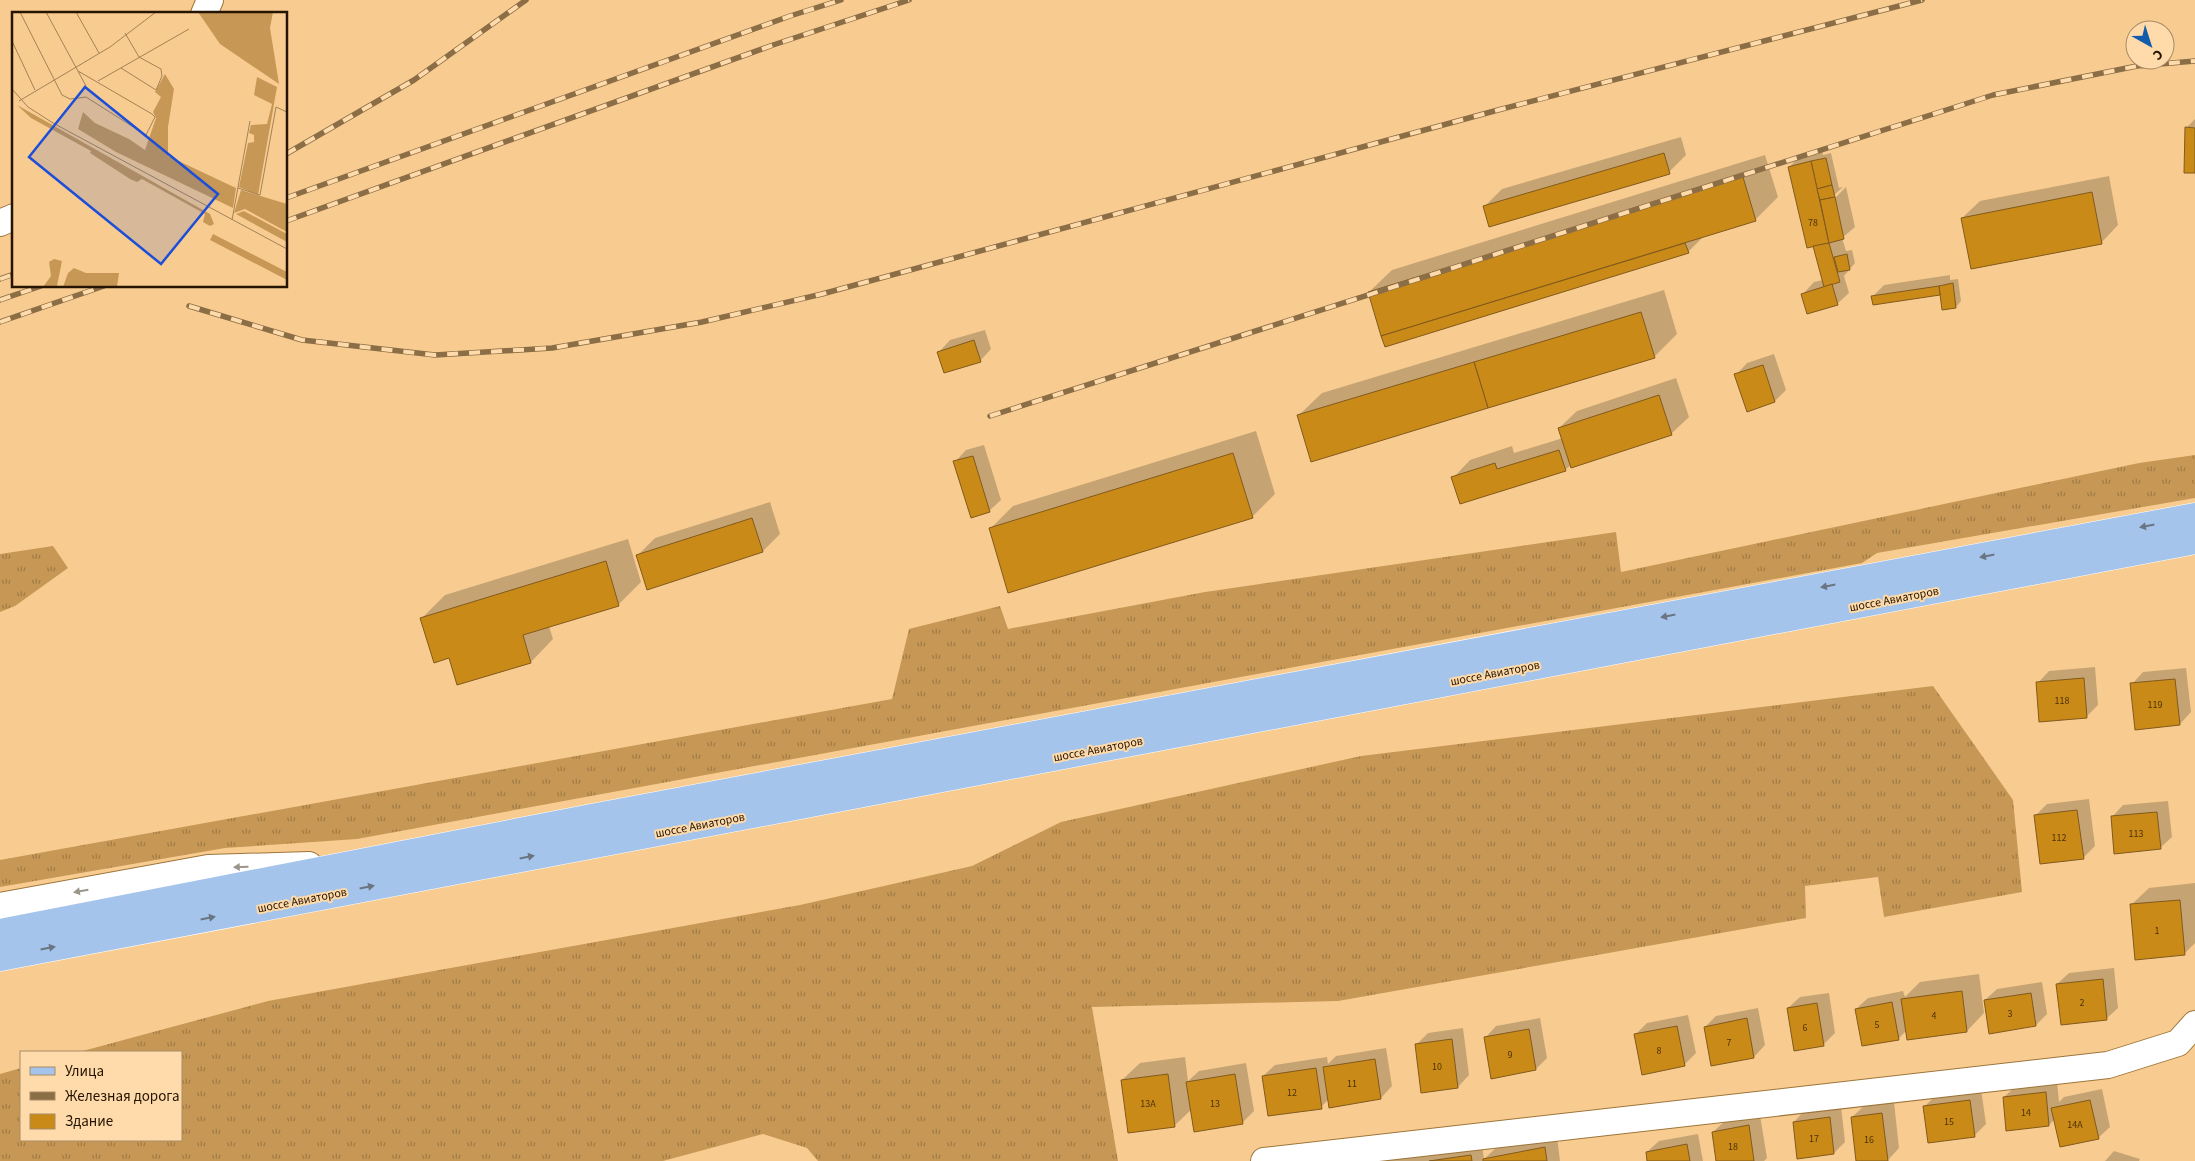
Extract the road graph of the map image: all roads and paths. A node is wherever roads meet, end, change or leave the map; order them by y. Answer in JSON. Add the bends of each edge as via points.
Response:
{"nodes":[{"id":1,"x":210,"y":0,"type":"edge"},
{"id":2,"x":205,"y":12,"type":"edge"},
{"id":3,"x":12,"y":218,"type":"edge"},
{"id":4,"x":0,"y":222,"type":"edge"},
{"id":5,"x":2195,"y":517,"type":"edge"},
{"id":6,"x":2195,"y":540,"type":"edge"},
{"id":7,"x":360,"y":863,"type":"junction"},
{"id":8,"x":0,"y":906,"type":"edge"},
{"id":9,"x":0,"y":933,"type":"edge"},
{"id":10,"x":0,"y":957,"type":"edge"},
{"id":11,"x":2195,"y":1024,"type":"edge"},
{"id":12,"x":1264,"y":1161,"type":"edge"}],
"edges":[{"from":1,"to":2,"type":"street"},
{"from":3,"to":4,"type":"street"},
{"from":5,"to":7,"type":"main road","name":"шоссе Авиаторов","one_way":true},
{"from":10,"to":6,"type":"main road","name":"шоссе Авиаторов","one_way":true},
{"from":7,"to":8,"type":"street","one_way":true,"via":[[208,868]]},
{"from":7,"to":9,"type":"main road","name":"шоссе Авиаторов"},
{"from":11,"to":12,"type":"street","via":[[2178,1043],[2108,1065]]}]}
